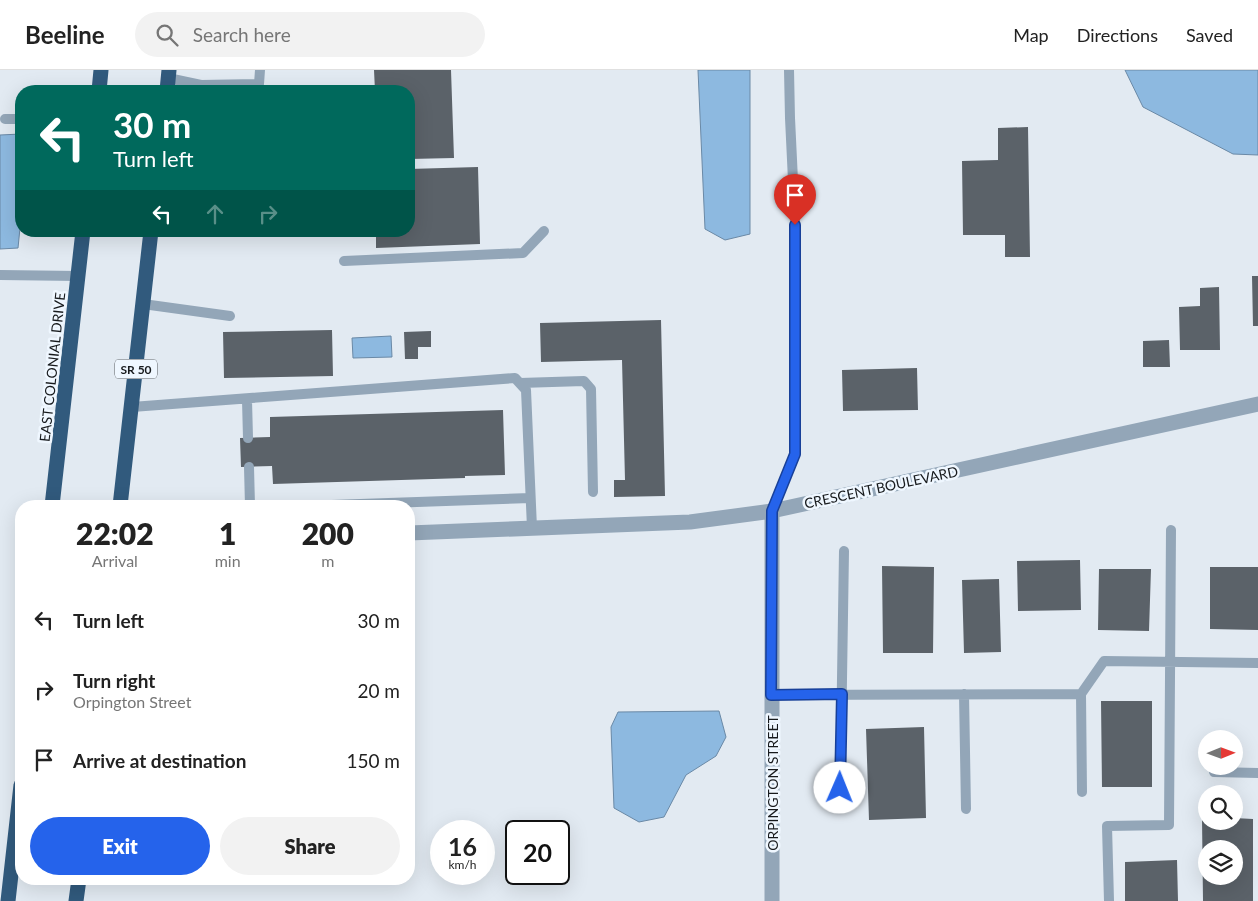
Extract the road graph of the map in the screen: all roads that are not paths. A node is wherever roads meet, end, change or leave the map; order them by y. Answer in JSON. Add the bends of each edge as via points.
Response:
{"nodes":[{"id":1,"x":101,"y":70,"type":"edge"},
{"id":2,"x":260,"y":70,"type":"edge"},
{"id":3,"x":789,"y":70,"type":"edge"},
{"id":4,"x":168,"y":80,"type":"edge"},
{"id":5,"x":100,"y":85,"type":"edge"},
{"id":6,"x":5,"y":118,"type":"dead end"},
{"id":7,"x":15,"y":119,"type":"edge"},
{"id":8,"x":544,"y":231,"type":"dead end"},
{"id":9,"x":82,"y":237,"type":"edge"},
{"id":10,"x":150,"y":237,"type":"edge"},
{"id":11,"x":344,"y":261,"type":"dead end"},
{"id":12,"x":0,"y":275,"type":"edge"},
{"id":13,"x":78,"y":276,"type":"junction"},
{"id":14,"x":143,"y":304,"type":"junction"},
{"id":15,"x":230,"y":316,"type":"dead end"},
{"id":16,"x":518,"y":380,"type":"junction"},
{"id":17,"x":247,"y":400,"type":"junction"},
{"id":18,"x":1258,"y":404,"type":"edge"},
{"id":19,"x":132,"y":407,"type":"junction"},
{"id":20,"x":248,"y":438,"type":"dead end"},
{"id":21,"x":249,"y":467,"type":"dead end"},
{"id":22,"x":593,"y":492,"type":"dead end"},
{"id":23,"x":530,"y":498,"type":"junction"},
{"id":24,"x":53,"y":500,"type":"edge"},
{"id":25,"x":121,"y":500,"type":"edge"},
{"id":26,"x":250,"y":500,"type":"edge"},
{"id":27,"x":415,"y":502,"type":"edge"},
{"id":28,"x":772,"y":511,"type":"junction"},
{"id":29,"x":532,"y":528,"type":"junction"},
{"id":30,"x":1171,"y":530,"type":"dead end"},
{"id":31,"x":415,"y":533,"type":"edge"},
{"id":32,"x":844,"y":551,"type":"dead end"},
{"id":33,"x":1170,"y":662,"type":"junction"},
{"id":34,"x":1258,"y":663,"type":"edge"},
{"id":35,"x":842,"y":694,"type":"junction"},
{"id":36,"x":964,"y":694,"type":"junction"},
{"id":37,"x":1081,"y":694,"type":"junction"},
{"id":38,"x":771,"y":695,"type":"junction"},
{"id":39,"x":1243,"y":773,"type":"edge"},
{"id":40,"x":1258,"y":774,"type":"edge"},
{"id":41,"x":1082,"y":792,"type":"dead end"},
{"id":42,"x":840,"y":807,"type":"dead end"},
{"id":43,"x":966,"y":809,"type":"dead end"},
{"id":44,"x":15,"y":839,"type":"edge"},
{"id":45,"x":78,"y":885,"type":"edge"},
{"id":46,"x":8,"y":901,"type":"edge"},
{"id":47,"x":76,"y":901,"type":"edge"},
{"id":48,"x":772,"y":901,"type":"edge"},
{"id":49,"x":1109,"y":901,"type":"edge"}],
"edges":[{"from":1,"to":5,"type":"highway"},
{"from":2,"to":4,"type":"lane","via":[[259,84],[201,85]]},
{"from":3,"to":28,"type":"lane","name":"ORPINGTON STREET","via":[[796,243],[795,454]]},
{"from":6,"to":7,"type":"lane"},
{"from":8,"to":11,"type":"lane","via":[[523,253]]},
{"from":9,"to":13,"type":"highway","name":"EAST COLONIAL DRIVE"},
{"from":10,"to":14,"type":"highway","number":"SR 50"},
{"from":12,"to":13,"type":"lane"},
{"from":13,"to":24,"type":"highway","name":"EAST COLONIAL DRIVE"},
{"from":14,"to":15,"type":"lane"},
{"from":14,"to":19,"type":"highway","number":"SR 50"},
{"from":16,"to":17,"type":"lane"},
{"from":16,"to":22,"type":"lane","via":[[584,381],[591,389]]},
{"from":16,"to":23,"type":"lane","via":[[526,390]]},
{"from":17,"to":19,"type":"lane"},
{"from":17,"to":20,"type":"lane"},
{"from":18,"to":28,"type":"street","name":"CRESCENT BOULEVARD"},
{"from":19,"to":25,"type":"highway","number":"SR 50"},
{"from":21,"to":26,"type":"lane"},
{"from":23,"to":27,"type":"lane"},
{"from":23,"to":29,"type":"lane"},
{"from":28,"to":29,"type":"street","name":"CRESCENT BOULEVARD","via":[[690,522]]},
{"from":28,"to":38,"type":"street","name":"ORPINGTON STREET"},
{"from":29,"to":31,"type":"street","name":"CRESCENT BOULEVARD"},
{"from":30,"to":33,"type":"lane"},
{"from":32,"to":35,"type":"lane"},
{"from":33,"to":34,"type":"lane"},
{"from":33,"to":37,"type":"lane","via":[[1104,661]]},
{"from":33,"to":49,"type":"lane","via":[[1169,826],[1107,826]]},
{"from":35,"to":36,"type":"lane"},
{"from":35,"to":38,"type":"lane"},
{"from":35,"to":42,"type":"lane"},
{"from":36,"to":37,"type":"lane"},
{"from":36,"to":43,"type":"lane"},
{"from":37,"to":41,"type":"lane"},
{"from":38,"to":48,"type":"street","name":"ORPINGTON STREET"},
{"from":39,"to":40,"type":"lane"},
{"from":44,"to":46,"type":"highway"},
{"from":45,"to":47,"type":"highway"}]}
